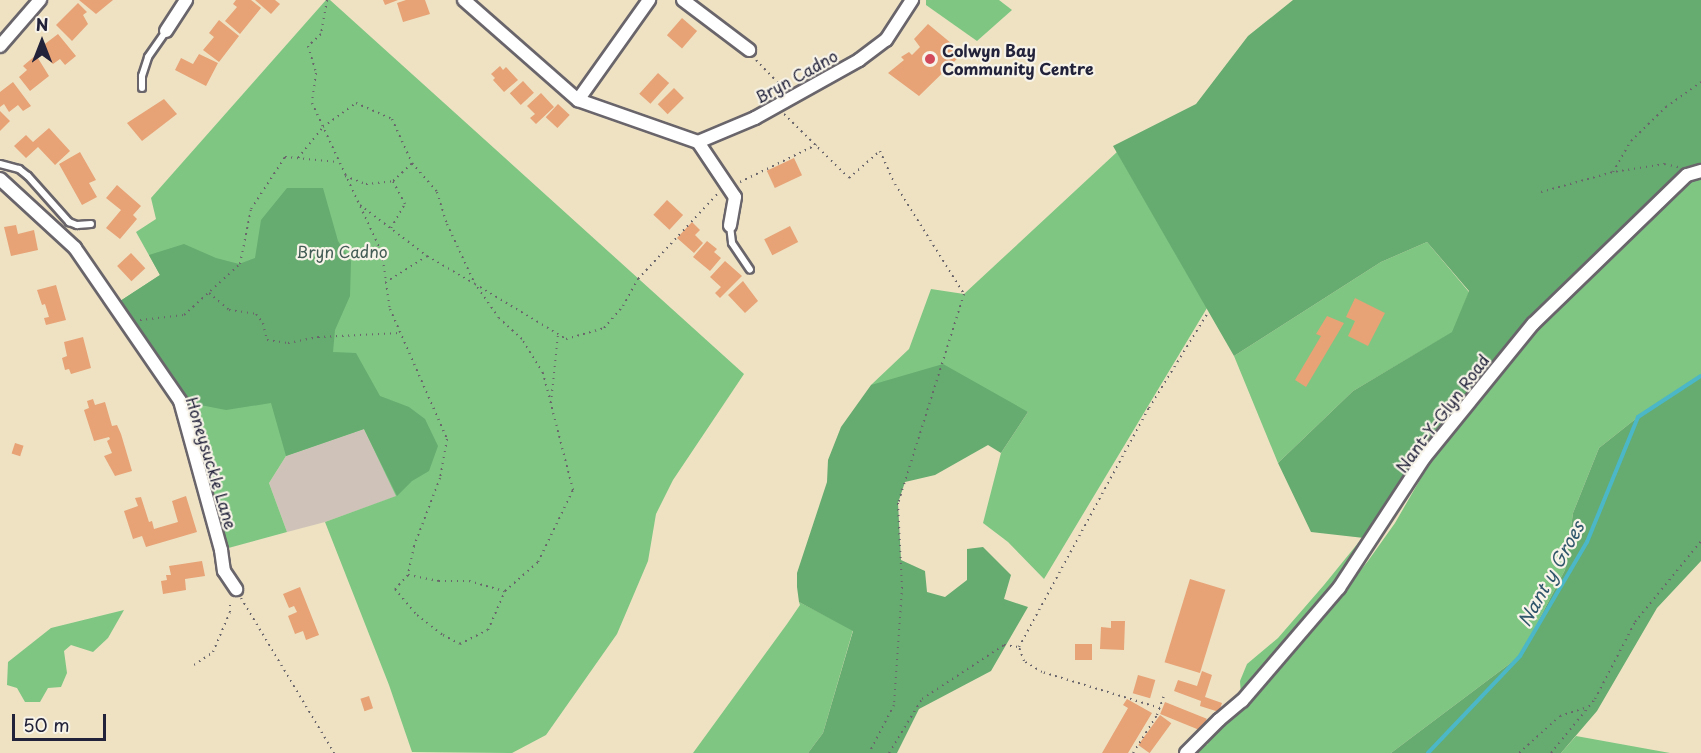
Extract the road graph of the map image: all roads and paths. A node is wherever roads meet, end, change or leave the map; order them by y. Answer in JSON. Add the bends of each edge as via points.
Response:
{"nodes":[{"id":1,"x":40,"y":0,"type":"edge"},
{"id":2,"x":186,"y":0,"type":"edge"},
{"id":3,"x":327,"y":0,"type":"edge"},
{"id":4,"x":464,"y":0,"type":"edge"},
{"id":5,"x":649,"y":0,"type":"edge"},
{"id":6,"x":683,"y":0,"type":"edge"},
{"id":7,"x":912,"y":0,"type":"edge"},
{"id":8,"x":166,"y":31,"type":"joint"},
{"id":9,"x":0,"y":46,"type":"edge"},
{"id":10,"x":749,"y":50,"type":"joint"},
{"id":11,"x":1701,"y":82,"type":"edge"},
{"id":12,"x":142,"y":88,"type":"dead end"},
{"id":13,"x":791,"y":97,"type":"junction"},
{"id":14,"x":578,"y":100,"type":"junction"},
{"id":15,"x":776,"y":106,"type":"junction"},
{"id":16,"x":323,"y":127,"type":"junction"},
{"id":17,"x":698,"y":142,"type":"junction"},
{"id":18,"x":298,"y":158,"type":"junction"},
{"id":19,"x":338,"y":162,"type":"junction"},
{"id":20,"x":412,"y":163,"type":"junction"},
{"id":21,"x":0,"y":164,"type":"edge"},
{"id":22,"x":1683,"y":167,"type":"dead end"},
{"id":23,"x":1701,"y":171,"type":"edge"},
{"id":24,"x":1613,"y":172,"type":"junction"},
{"id":25,"x":345,"y":176,"type":"junction"},
{"id":26,"x":0,"y":179,"type":"edge"},
{"id":27,"x":393,"y":181,"type":"junction"},
{"id":28,"x":1541,"y":192,"type":"dead end"},
{"id":29,"x":358,"y":204,"type":"junction"},
{"id":30,"x":91,"y":224,"type":"dead end"},
{"id":31,"x":730,"y":226,"type":"joint"},
{"id":32,"x":391,"y":228,"type":"junction"},
{"id":33,"x":427,"y":256,"type":"junction"},
{"id":34,"x":750,"y":270,"type":"dead end"},
{"id":35,"x":638,"y":279,"type":"dead end"},
{"id":36,"x":386,"y":282,"type":"junction"},
{"id":37,"x":475,"y":284,"type":"junction"},
{"id":38,"x":208,"y":292,"type":"junction"},
{"id":39,"x":1206,"y":314,"type":"dead end"},
{"id":40,"x":125,"y":322,"type":"junction"},
{"id":41,"x":400,"y":333,"type":"junction"},
{"id":42,"x":558,"y":334,"type":"junction"},
{"id":43,"x":551,"y":405,"type":"junction"},
{"id":44,"x":1701,"y":541,"type":"edge"},
{"id":45,"x":408,"y":574,"type":"junction"},
{"id":46,"x":233,"y":586,"type":"junction"},
{"id":47,"x":505,"y":591,"type":"junction"},
{"id":48,"x":1019,"y":647,"type":"junction"},
{"id":49,"x":194,"y":665,"type":"dead end"},
{"id":50,"x":1164,"y":696,"type":"dead end"},
{"id":51,"x":1590,"y":706,"type":"junction"},
{"id":52,"x":1160,"y":708,"type":"junction"},
{"id":53,"x":334,"y":753,"type":"edge"},
{"id":54,"x":869,"y":753,"type":"edge"},
{"id":55,"x":889,"y":753,"type":"edge"},
{"id":56,"x":1133,"y":753,"type":"edge"},
{"id":57,"x":1186,"y":753,"type":"edge"},
{"id":58,"x":1519,"y":753,"type":"edge"},
{"id":59,"x":1551,"y":753,"type":"edge"}],
"edges":[{"from":1,"to":9,"type":"street"},
{"from":2,"to":8,"type":"street"},
{"from":3,"to":16,"type":"path","via":[[321,34],[308,46],[316,73],[312,103]]},
{"from":4,"to":14,"type":"street"},
{"from":5,"to":14,"type":"street"},
{"from":6,"to":10,"type":"street"},
{"from":7,"to":13,"type":"street","name":"Bryn Cadno","via":[[886,40],[859,60]]},
{"from":8,"to":12,"type":"lane","via":[[148,57]]},
{"from":10,"to":13,"type":"path"},
{"from":11,"to":24,"type":"path","via":[[1666,107],[1631,141]]},
{"from":13,"to":15,"type":"street","name":"Bryn Cadno"},
{"from":14,"to":17,"type":"street"},
{"from":15,"to":17,"type":"street","name":"Bryn Cadno"},
{"from":15,"to":54,"type":"path","via":[[849,178],[880,151],[895,184],[964,294],[898,503],[902,586],[894,705]]},
{"from":16,"to":18,"type":"path"},
{"from":16,"to":19,"type":"path"},
{"from":16,"to":20,"type":"path","via":[[356,103],[392,120]]},
{"from":17,"to":31,"type":"street","via":[[735,197]]},
{"from":18,"to":19,"type":"path"},
{"from":18,"to":38,"type":"path","via":[[285,157],[251,209],[240,264]]},
{"from":19,"to":25,"type":"path"},
{"from":20,"to":27,"type":"path"},
{"from":20,"to":37,"type":"path","via":[[436,192]]},
{"from":21,"to":30,"type":"lane","via":[[28,176],[69,222]]},
{"from":22,"to":24,"type":"path","via":[[1665,164]]},
{"from":23,"to":57,"type":"street","name":"Nant-Y-Glyn Road","via":[[1687,175],[1533,324],[1424,458],[1339,588],[1242,701]]},
{"from":24,"to":28,"type":"path"},
{"from":25,"to":27,"type":"path","via":[[366,184]]},
{"from":25,"to":29,"type":"path"},
{"from":26,"to":40,"type":"street","name":"Honeysuckle Lane","via":[[75,248]]},
{"from":27,"to":32,"type":"path","via":[[405,204]]},
{"from":29,"to":32,"type":"path"},
{"from":29,"to":36,"type":"path","via":[[382,253]]},
{"from":31,"to":34,"type":"lane","via":[[732,243]]},
{"from":32,"to":33,"type":"path"},
{"from":33,"to":36,"type":"path"},
{"from":33,"to":37,"type":"path"},
{"from":35,"to":42,"type":"path","via":[[623,306],[604,328],[566,339]]},
{"from":36,"to":41,"type":"path","via":[[390,309]]},
{"from":37,"to":42,"type":"path"},
{"from":37,"to":43,"type":"path","via":[[499,318],[522,339],[543,373]]},
{"from":38,"to":40,"type":"path","via":[[184,315]]},
{"from":38,"to":41,"type":"path","via":[[229,310],[256,314],[267,340],[288,343],[318,337]]},
{"from":39,"to":48,"type":"path","via":[[1149,408]]},
{"from":40,"to":46,"type":"street","name":"Honeysuckle Lane","via":[[180,401],[224,571]]},
{"from":41,"to":45,"type":"path","via":[[447,439],[440,478],[414,546]]},
{"from":42,"to":43,"type":"path"},
{"from":43,"to":47,"type":"path","via":[[573,490],[538,562]]},
{"from":44,"to":51,"type":"path","via":[[1635,622]]},
{"from":45,"to":47,"type":"path","via":[[439,581],[469,581]]},
{"from":45,"to":47,"type":"path","via":[[395,589],[417,615],[460,644],[488,630]]},
{"from":46,"to":49,"type":"path","via":[[230,612],[213,652]]},
{"from":46,"to":53,"type":"path"},
{"from":48,"to":52,"type":"path","via":[[1024,661],[1042,672]]},
{"from":48,"to":55,"type":"path","via":[[1004,645],[922,699]]},
{"from":50,"to":52,"type":"path"},
{"from":51,"to":58,"type":"path","via":[[1560,717]]},
{"from":51,"to":59,"type":"path"},
{"from":52,"to":56,"type":"path"}]}
